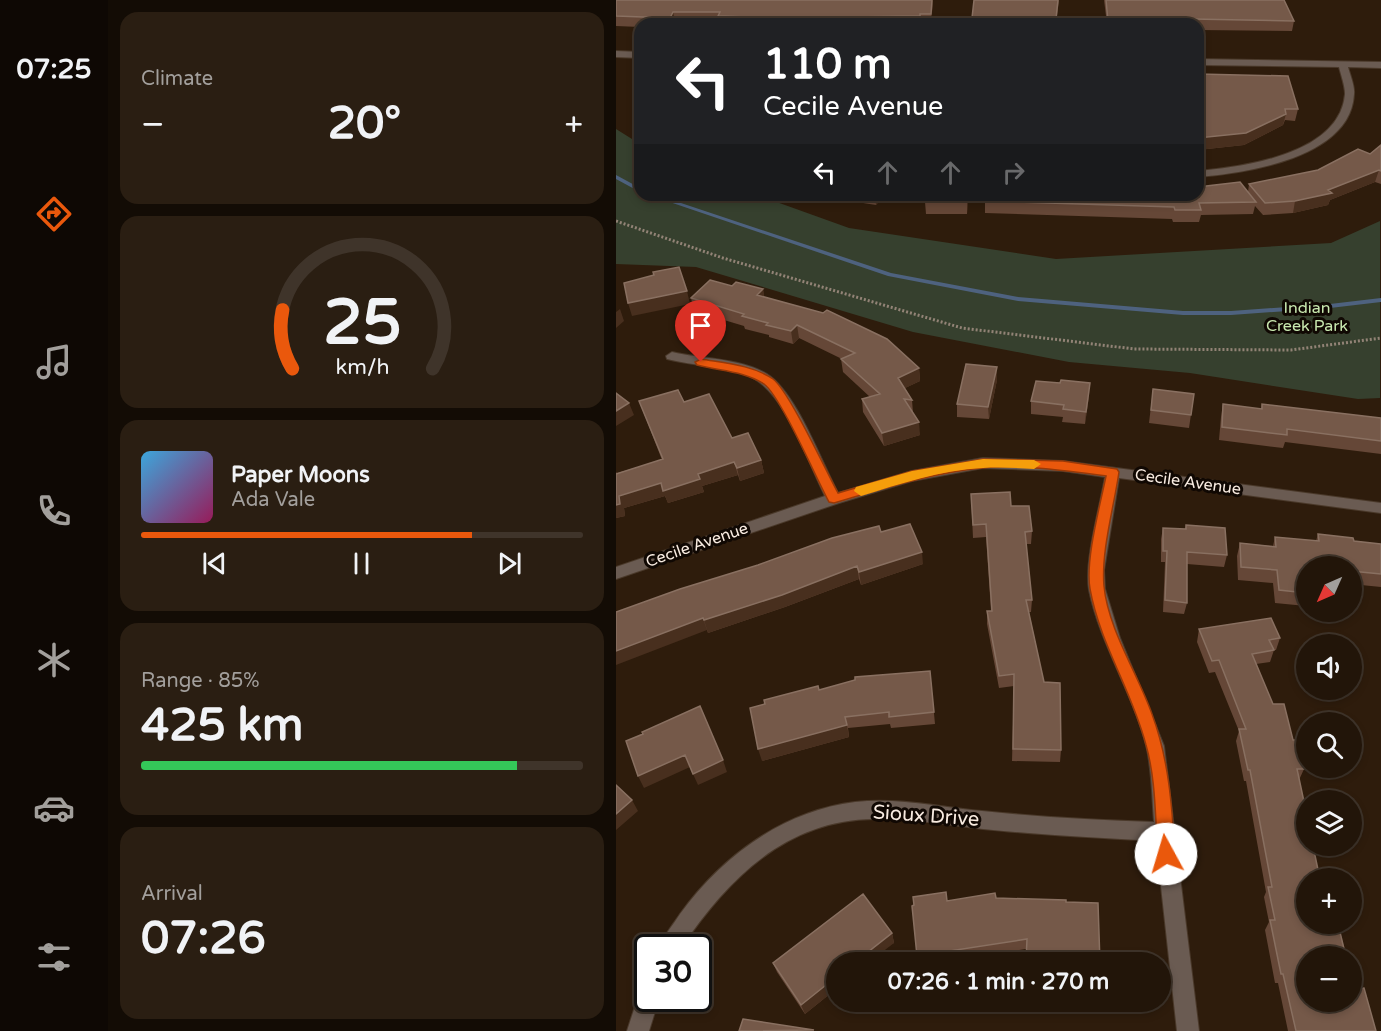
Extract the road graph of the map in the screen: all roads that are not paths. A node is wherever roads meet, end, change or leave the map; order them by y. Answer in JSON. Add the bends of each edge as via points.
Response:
{"nodes":[{"id":1,"x":616,"y":54,"type":"edge"},
{"id":2,"x":634,"y":55,"type":"edge"},
{"id":3,"x":1204,"y":62,"type":"edge"},
{"id":4,"x":1343,"y":65,"type":"junction"},
{"id":5,"x":1381,"y":65,"type":"edge"},
{"id":6,"x":1204,"y":174,"type":"edge"},
{"id":7,"x":672,"y":356,"type":"dead end"},
{"id":8,"x":1113,"y":472,"type":"junction"},
{"id":9,"x":834,"y":499,"type":"junction"},
{"id":10,"x":1381,"y":508,"type":"edge"},
{"id":11,"x":616,"y":573,"type":"edge"},
{"id":12,"x":1164,"y":832,"type":"junction"},
{"id":13,"x":679,"y":934,"type":"edge"},
{"id":14,"x":644,"y":1012,"type":"edge"},
{"id":15,"x":638,"y":1031,"type":"edge"},
{"id":16,"x":1188,"y":1031,"type":"edge"}],
"edges":[{"from":1,"to":2,"type":"street"},
{"from":3,"to":4,"type":"street"},
{"from":4,"to":5,"type":"street"},
{"from":4,"to":6,"type":"street","via":[[1356,100],[1352,114],[1337,134],[1280,162]]},
{"from":7,"to":9,"type":"street","via":[[747,372],[770,382]]},
{"from":8,"to":9,"type":"street","name":"Cecile Avenue","via":[[983,463],[912,476]]},
{"from":8,"to":10,"type":"street","name":"Cecile Avenue"},
{"from":8,"to":12,"type":"street","via":[[1096,570],[1097,589],[1155,746]]},
{"from":9,"to":11,"type":"street","name":"Cecile Avenue"},
{"from":12,"to":13,"type":"street","name":"Sioux Drive","via":[[1055,827],[887,810],[825,817],[784,833],[734,867]]},
{"from":12,"to":16,"type":"street"},
{"from":14,"to":15,"type":"street"}]}
